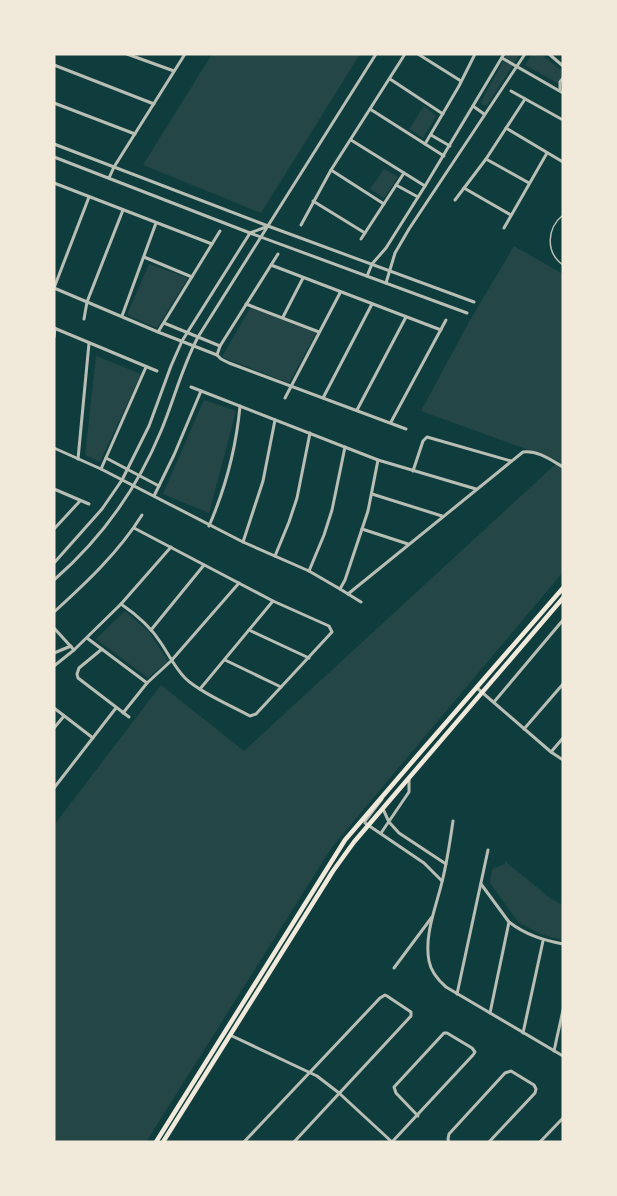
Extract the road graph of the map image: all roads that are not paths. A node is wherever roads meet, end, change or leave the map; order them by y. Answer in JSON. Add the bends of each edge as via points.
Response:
{"nodes":[{"id":1,"x":127,"y":54,"type":"edge"},
{"id":2,"x":185,"y":54,"type":"edge"},
{"id":3,"x":376,"y":54,"type":"edge"},
{"id":4,"x":405,"y":54,"type":"edge"},
{"id":5,"x":418,"y":54,"type":"edge"},
{"id":6,"x":475,"y":54,"type":"edge"},
{"id":7,"x":525,"y":54,"type":"edge"},
{"id":8,"x":549,"y":54,"type":"edge"},
{"id":9,"x":502,"y":56,"type":"edge"},
{"id":10,"x":54,"y":65,"type":"edge"},
{"id":11,"x":563,"y":66,"type":"edge"},
{"id":12,"x":517,"y":67,"type":"junction"},
{"id":13,"x":174,"y":71,"type":"junction"},
{"id":14,"x":563,"y":78,"type":"edge"},
{"id":15,"x":390,"y":79,"type":"junction"},
{"id":16,"x":461,"y":81,"type":"junction"},
{"id":17,"x":511,"y":91,"type":"dead end"},
{"id":18,"x":562,"y":93,"type":"edge"},
{"id":19,"x":525,"y":99,"type":"junction"},
{"id":20,"x":54,"y":103,"type":"edge"},
{"id":21,"x":154,"y":104,"type":"junction"},
{"id":22,"x":473,"y":106,"type":"junction"},
{"id":23,"x":370,"y":109,"type":"junction"},
{"id":24,"x":443,"y":114,"type":"junction"},
{"id":25,"x":484,"y":114,"type":"junction"},
{"id":26,"x":563,"y":120,"type":"edge"},
{"id":27,"x":506,"y":128,"type":"junction"},
{"id":28,"x":135,"y":134,"type":"junction"},
{"id":29,"x":431,"y":135,"type":"junction"},
{"id":30,"x":351,"y":140,"type":"junction"},
{"id":31,"x":54,"y":144,"type":"edge"},
{"id":32,"x":425,"y":144,"type":"junction"},
{"id":33,"x":450,"y":146,"type":"junction"},
{"id":34,"x":547,"y":153,"type":"junction"},
{"id":35,"x":444,"y":156,"type":"junction"},
{"id":36,"x":54,"y":157,"type":"edge"},
{"id":37,"x":486,"y":159,"type":"junction"},
{"id":38,"x":563,"y":162,"type":"edge"},
{"id":39,"x":114,"y":167,"type":"junction"},
{"id":40,"x":331,"y":170,"type":"junction"},
{"id":41,"x":404,"y":173,"type":"junction"},
{"id":42,"x":109,"y":178,"type":"junction"},
{"id":43,"x":529,"y":183,"type":"junction"},
{"id":44,"x":54,"y":185,"type":"edge"},
{"id":45,"x":396,"y":185,"type":"junction"},
{"id":46,"x":425,"y":186,"type":"junction"},
{"id":47,"x":464,"y":188,"type":"junction"},
{"id":48,"x":89,"y":197,"type":"junction"},
{"id":49,"x":418,"y":197,"type":"junction"},
{"id":50,"x":455,"y":200,"type":"dead end"},
{"id":51,"x":313,"y":201,"type":"junction"},
{"id":52,"x":384,"y":204,"type":"junction"},
{"id":53,"x":123,"y":210,"type":"junction"},
{"id":54,"x":511,"y":215,"type":"junction"},
{"id":55,"x":563,"y":215,"type":"edge"},
{"id":56,"x":156,"y":223,"type":"junction"},
{"id":57,"x":401,"y":224,"type":"junction"},
{"id":58,"x":301,"y":225,"type":"dead end"},
{"id":59,"x":268,"y":226,"type":"junction"},
{"id":60,"x":504,"y":228,"type":"dead end"},
{"id":61,"x":409,"y":229,"type":"junction"},
{"id":62,"x":220,"y":231,"type":"dead end"},
{"id":63,"x":365,"y":232,"type":"junction"},
{"id":64,"x":250,"y":233,"type":"junction"},
{"id":65,"x":261,"y":237,"type":"junction"},
{"id":66,"x":361,"y":239,"type":"dead end"},
{"id":67,"x":212,"y":244,"type":"junction"},
{"id":68,"x":278,"y":254,"type":"dead end"},
{"id":69,"x":144,"y":257,"type":"junction"},
{"id":70,"x":372,"y":264,"type":"junction"},
{"id":71,"x":271,"y":265,"type":"junction"},
{"id":72,"x":563,"y":265,"type":"edge"},
{"id":73,"x":390,"y":271,"type":"junction"},
{"id":74,"x":366,"y":276,"type":"junction"},
{"id":75,"x":192,"y":277,"type":"junction"},
{"id":76,"x":303,"y":278,"type":"junction"},
{"id":77,"x":386,"y":283,"type":"junction"},
{"id":78,"x":54,"y":288,"type":"edge"},
{"id":79,"x":340,"y":293,"type":"junction"},
{"id":80,"x":87,"y":302,"type":"junction"},
{"id":81,"x":474,"y":302,"type":"dead end"},
{"id":82,"x":246,"y":304,"type":"junction"},
{"id":83,"x":372,"y":304,"type":"junction"},
{"id":84,"x":467,"y":313,"type":"dead end"},
{"id":85,"x":122,"y":316,"type":"junction"},
{"id":86,"x":406,"y":317,"type":"junction"},
{"id":87,"x":283,"y":318,"type":"junction"},
{"id":88,"x":84,"y":319,"type":"dead end"},
{"id":89,"x":446,"y":320,"type":"dead end"},
{"id":90,"x":164,"y":322,"type":"junction"},
{"id":91,"x":54,"y":328,"type":"edge"},
{"id":92,"x":441,"y":330,"type":"junction"},
{"id":93,"x":158,"y":332,"type":"junction"},
{"id":94,"x":188,"y":332,"type":"junction"},
{"id":95,"x":319,"y":332,"type":"junction"},
{"id":96,"x":54,"y":337,"type":"edge"},
{"id":97,"x":198,"y":337,"type":"junction"},
{"id":98,"x":182,"y":341,"type":"junction"},
{"id":99,"x":89,"y":343,"type":"junction"},
{"id":100,"x":193,"y":346,"type":"junction"},
{"id":101,"x":220,"y":346,"type":"junction"},
{"id":102,"x":217,"y":355,"type":"junction"},
{"id":103,"x":146,"y":367,"type":"junction"},
{"id":104,"x":157,"y":371,"type":"dead end"},
{"id":105,"x":291,"y":386,"type":"junction"},
{"id":106,"x":191,"y":387,"type":"dead end"},
{"id":107,"x":201,"y":391,"type":"junction"},
{"id":108,"x":285,"y":398,"type":"dead end"},
{"id":109,"x":323,"y":398,"type":"junction"},
{"id":110,"x":240,"y":406,"type":"junction"},
{"id":111,"x":357,"y":410,"type":"junction"},
{"id":112,"x":275,"y":420,"type":"junction"},
{"id":113,"x":391,"y":423,"type":"junction"},
{"id":114,"x":406,"y":429,"type":"dead end"},
{"id":115,"x":310,"y":434,"type":"junction"},
{"id":116,"x":54,"y":447,"type":"edge"},
{"id":117,"x":345,"y":447,"type":"junction"},
{"id":118,"x":106,"y":458,"type":"junction"},
{"id":119,"x":78,"y":459,"type":"junction"},
{"id":120,"x":378,"y":460,"type":"junction"},
{"id":121,"x":511,"y":461,"type":"junction"},
{"id":122,"x":563,"y":467,"type":"edge"},
{"id":123,"x":101,"y":469,"type":"junction"},
{"id":124,"x":128,"y":470,"type":"junction"},
{"id":125,"x":413,"y":471,"type":"junction"},
{"id":126,"x":139,"y":476,"type":"junction"},
{"id":127,"x":122,"y":480,"type":"junction"},
{"id":128,"x":133,"y":486,"type":"junction"},
{"id":129,"x":159,"y":486,"type":"junction"},
{"id":130,"x":54,"y":489,"type":"edge"},
{"id":131,"x":476,"y":489,"type":"junction"},
{"id":132,"x":372,"y":494,"type":"junction"},
{"id":133,"x":153,"y":496,"type":"junction"},
{"id":134,"x":80,"y":501,"type":"junction"},
{"id":135,"x":89,"y":504,"type":"dead end"},
{"id":136,"x":142,"y":515,"type":"dead end"},
{"id":137,"x":443,"y":516,"type":"junction"},
{"id":138,"x":209,"y":526,"type":"junction"},
{"id":139,"x":134,"y":528,"type":"junction"},
{"id":140,"x":54,"y":529,"type":"edge"},
{"id":141,"x":362,"y":529,"type":"junction"},
{"id":142,"x":243,"y":542,"type":"junction"},
{"id":143,"x":408,"y":544,"type":"junction"},
{"id":144,"x":171,"y":547,"type":"junction"},
{"id":145,"x":275,"y":556,"type":"junction"},
{"id":146,"x":54,"y":563,"type":"edge"},
{"id":147,"x":204,"y":565,"type":"junction"},
{"id":148,"x":309,"y":571,"type":"junction"},
{"id":149,"x":54,"y":580,"type":"edge"},
{"id":150,"x":239,"y":583,"type":"junction"},
{"id":151,"x":563,"y":588,"type":"edge"},
{"id":152,"x":340,"y":589,"type":"junction"},
{"id":153,"x":348,"y":594,"type":"junction"},
{"id":154,"x":563,"y":598,"type":"edge"},
{"id":155,"x":273,"y":601,"type":"junction"},
{"id":156,"x":360,"y":602,"type":"dead end"},
{"id":157,"x":121,"y":604,"type":"junction"},
{"id":158,"x":54,"y":612,"type":"edge"},
{"id":159,"x":563,"y":620,"type":"edge"},
{"id":160,"x":54,"y":628,"type":"edge"},
{"id":161,"x":152,"y":630,"type":"junction"},
{"id":162,"x":249,"y":630,"type":"junction"},
{"id":163,"x":87,"y":638,"type":"junction"},
{"id":164,"x":73,"y":648,"type":"junction"},
{"id":165,"x":102,"y":649,"type":"junction"},
{"id":166,"x":54,"y":654,"type":"edge"},
{"id":167,"x":309,"y":658,"type":"junction"},
{"id":168,"x":225,"y":660,"type":"junction"},
{"id":169,"x":171,"y":661,"type":"junction"},
{"id":170,"x":58,"y":663,"type":"junction"},
{"id":171,"x":54,"y":666,"type":"edge"},
{"id":172,"x":147,"y":683,"type":"junction"},
{"id":173,"x":563,"y":684,"type":"edge"},
{"id":174,"x":281,"y":687,"type":"junction"},
{"id":175,"x":477,"y":687,"type":"junction"},
{"id":176,"x":200,"y":689,"type":"junction"},
{"id":177,"x":481,"y":692,"type":"junction"},
{"id":178,"x":494,"y":702,"type":"junction"},
{"id":179,"x":54,"y":708,"type":"edge"},
{"id":180,"x":116,"y":708,"type":"junction"},
{"id":181,"x":123,"y":713,"type":"junction"},
{"id":182,"x":64,"y":716,"type":"junction"},
{"id":183,"x":129,"y":717,"type":"dead end"},
{"id":184,"x":54,"y":728,"type":"edge"},
{"id":185,"x":524,"y":729,"type":"junction"},
{"id":186,"x":93,"y":738,"type":"junction"},
{"id":187,"x":563,"y":738,"type":"edge"},
{"id":188,"x":551,"y":753,"type":"junction"},
{"id":189,"x":563,"y":760,"type":"edge"},
{"id":190,"x":409,"y":776,"type":"junction"},
{"id":191,"x":54,"y":788,"type":"edge"},
{"id":192,"x":377,"y":808,"type":"junction"},
{"id":193,"x":453,"y":821,"type":"dead end"},
{"id":194,"x":389,"y":822,"type":"junction"},
{"id":195,"x":368,"y":825,"type":"junction"},
{"id":196,"x":381,"y":833,"type":"junction"},
{"id":197,"x":488,"y":850,"type":"dead end"},
{"id":198,"x":446,"y":864,"type":"junction"},
{"id":199,"x":442,"y":880,"type":"junction"},
{"id":200,"x":481,"y":884,"type":"junction"},
{"id":201,"x":433,"y":915,"type":"junction"},
{"id":202,"x":509,"y":922,"type":"junction"},
{"id":203,"x":544,"y":940,"type":"junction"},
{"id":204,"x":563,"y":944,"type":"edge"},
{"id":205,"x":394,"y":968,"type":"dead end"},
{"id":206,"x":457,"y":994,"type":"junction"},
{"id":207,"x":563,"y":1010,"type":"edge"},
{"id":208,"x":490,"y":1013,"type":"junction"},
{"id":209,"x":523,"y":1033,"type":"junction"},
{"id":210,"x":230,"y":1035,"type":"junction"},
{"id":211,"x":554,"y":1051,"type":"junction"},
{"id":212,"x":563,"y":1056,"type":"edge"},
{"id":213,"x":310,"y":1072,"type":"junction"},
{"id":214,"x":339,"y":1094,"type":"junction"},
{"id":215,"x":418,"y":1116,"type":"junction"},
{"id":216,"x":563,"y":1118,"type":"edge"},
{"id":217,"x":156,"y":1142,"type":"edge"},
{"id":218,"x":163,"y":1142,"type":"edge"},
{"id":219,"x":243,"y":1142,"type":"edge"},
{"id":220,"x":294,"y":1142,"type":"edge"},
{"id":221,"x":392,"y":1142,"type":"edge"},
{"id":222,"x":449,"y":1142,"type":"edge"},
{"id":223,"x":489,"y":1142,"type":"edge"},
{"id":224,"x":540,"y":1142,"type":"edge"}],
"edges":[{"from":1,"to":13,"type":"street"},
{"from":2,"to":13,"type":"street"},
{"from":3,"to":59,"type":"street"},
{"from":4,"to":15,"type":"street"},
{"from":5,"to":16,"type":"street"},
{"from":6,"to":16,"type":"street"},
{"from":7,"to":12,"type":"street"},
{"from":8,"to":11,"type":"street"},
{"from":9,"to":12,"type":"street"},
{"from":9,"to":22,"type":"street"},
{"from":10,"to":21,"type":"street"},
{"from":12,"to":18,"type":"street"},
{"from":12,"to":25,"type":"street"},
{"from":13,"to":21,"type":"street"},
{"from":14,"to":18,"type":"street","via":[[559,85]]},
{"from":15,"to":23,"type":"street"},
{"from":15,"to":24,"type":"street"},
{"from":16,"to":24,"type":"street"},
{"from":17,"to":19,"type":"street"},
{"from":19,"to":26,"type":"street"},
{"from":19,"to":27,"type":"street"},
{"from":20,"to":28,"type":"street"},
{"from":21,"to":28,"type":"street"},
{"from":22,"to":25,"type":"street"},
{"from":22,"to":33,"type":"street"},
{"from":23,"to":30,"type":"street"},
{"from":23,"to":32,"type":"street"},
{"from":24,"to":29,"type":"street"},
{"from":25,"to":61,"type":"street"},
{"from":27,"to":34,"type":"street"},
{"from":27,"to":37,"type":"street"},
{"from":28,"to":39,"type":"street"},
{"from":29,"to":32,"type":"street"},
{"from":29,"to":33,"type":"street"},
{"from":30,"to":40,"type":"street"},
{"from":30,"to":41,"type":"street"},
{"from":31,"to":39,"type":"street"},
{"from":32,"to":35,"type":"street"},
{"from":33,"to":35,"type":"street"},
{"from":34,"to":38,"type":"street"},
{"from":34,"to":43,"type":"street"},
{"from":35,"to":46,"type":"street"},
{"from":36,"to":42,"type":"street"},
{"from":37,"to":43,"type":"street"},
{"from":37,"to":47,"type":"street"},
{"from":39,"to":42,"type":"street"},
{"from":39,"to":59,"type":"street"},
{"from":40,"to":51,"type":"street"},
{"from":40,"to":52,"type":"street"},
{"from":41,"to":45,"type":"street"},
{"from":41,"to":46,"type":"street"},
{"from":42,"to":64,"type":"street"},
{"from":43,"to":54,"type":"street"},
{"from":44,"to":48,"type":"street"},
{"from":45,"to":49,"type":"street"},
{"from":45,"to":52,"type":"street"},
{"from":46,"to":49,"type":"street"},
{"from":47,"to":50,"type":"street"},
{"from":47,"to":54,"type":"street"},
{"from":48,"to":53,"type":"street"},
{"from":48,"to":78,"type":"street"},
{"from":49,"to":57,"type":"street"},
{"from":51,"to":58,"type":"street"},
{"from":51,"to":63,"type":"street"},
{"from":52,"to":63,"type":"street"},
{"from":53,"to":56,"type":"street"},
{"from":53,"to":80,"type":"street"},
{"from":54,"to":60,"type":"street"},
{"from":55,"to":72,"type":"lane","via":[[554,223],[550,240],[557,261]]},
{"from":56,"to":67,"type":"street"},
{"from":56,"to":69,"type":"street"},
{"from":57,"to":61,"type":"street"},
{"from":57,"to":70,"type":"street"},
{"from":59,"to":64,"type":"street"},
{"from":59,"to":65,"type":"street"},
{"from":59,"to":70,"type":"street"},
{"from":61,"to":73,"type":"street"},
{"from":62,"to":67,"type":"street"},
{"from":63,"to":66,"type":"street"},
{"from":64,"to":65,"type":"street"},
{"from":64,"to":94,"type":"street"},
{"from":65,"to":74,"type":"street"},
{"from":65,"to":97,"type":"street"},
{"from":67,"to":75,"type":"street"},
{"from":68,"to":71,"type":"street"},
{"from":69,"to":75,"type":"street"},
{"from":69,"to":85,"type":"street"},
{"from":70,"to":73,"type":"street"},
{"from":70,"to":74,"type":"street"},
{"from":71,"to":76,"type":"street"},
{"from":71,"to":82,"type":"street"},
{"from":73,"to":77,"type":"street"},
{"from":73,"to":81,"type":"street"},
{"from":74,"to":77,"type":"street"},
{"from":75,"to":90,"type":"street"},
{"from":76,"to":79,"type":"street"},
{"from":76,"to":87,"type":"street"},
{"from":77,"to":84,"type":"street"},
{"from":78,"to":80,"type":"street"},
{"from":79,"to":83,"type":"street"},
{"from":79,"to":95,"type":"street"},
{"from":80,"to":85,"type":"street"},
{"from":80,"to":88,"type":"street"},
{"from":82,"to":87,"type":"street"},
{"from":82,"to":101,"type":"street"},
{"from":83,"to":86,"type":"street"},
{"from":83,"to":109,"type":"street"},
{"from":85,"to":93,"type":"street"},
{"from":86,"to":92,"type":"street"},
{"from":86,"to":111,"type":"street"},
{"from":87,"to":95,"type":"street"},
{"from":89,"to":92,"type":"street"},
{"from":90,"to":93,"type":"street"},
{"from":90,"to":94,"type":"street"},
{"from":91,"to":96,"type":"street"},
{"from":91,"to":99,"type":"street"},
{"from":92,"to":113,"type":"street"},
{"from":93,"to":98,"type":"street"},
{"from":94,"to":97,"type":"street"},
{"from":94,"to":98,"type":"street"},
{"from":95,"to":105,"type":"street"},
{"from":97,"to":100,"type":"street"},
{"from":97,"to":101,"type":"street"},
{"from":98,"to":100,"type":"street"},
{"from":98,"to":124,"type":"street"},
{"from":99,"to":103,"type":"street"},
{"from":99,"to":119,"type":"street"},
{"from":100,"to":102,"type":"street"},
{"from":100,"to":126,"type":"street"},
{"from":101,"to":102,"type":"street"},
{"from":102,"to":105,"type":"street"},
{"from":103,"to":104,"type":"street"},
{"from":103,"to":118,"type":"street"},
{"from":105,"to":108,"type":"street"},
{"from":105,"to":109,"type":"street"},
{"from":106,"to":107,"type":"street"},
{"from":107,"to":110,"type":"street"},
{"from":107,"to":129,"type":"street"},
{"from":109,"to":111,"type":"street"},
{"from":110,"to":112,"type":"street"},
{"from":110,"to":138,"type":"street","via":[[231,463]]},
{"from":111,"to":113,"type":"street"},
{"from":112,"to":115,"type":"street"},
{"from":112,"to":142,"type":"street","via":[[263,481]]},
{"from":113,"to":114,"type":"street"},
{"from":115,"to":117,"type":"street"},
{"from":115,"to":145,"type":"street","via":[[297,498]]},
{"from":116,"to":119,"type":"street"},
{"from":117,"to":120,"type":"street"},
{"from":117,"to":148,"type":"street","via":[[332,510]]},
{"from":118,"to":123,"type":"street"},
{"from":118,"to":124,"type":"street"},
{"from":119,"to":123,"type":"street"},
{"from":120,"to":125,"type":"street"},
{"from":120,"to":132,"type":"street"},
{"from":121,"to":122,"type":"street","via":[[527,451]]},
{"from":121,"to":125,"type":"street","via":[[427,437]]},
{"from":121,"to":131,"type":"street"},
{"from":123,"to":127,"type":"street"},
{"from":124,"to":126,"type":"street"},
{"from":124,"to":127,"type":"street"},
{"from":125,"to":131,"type":"street"},
{"from":126,"to":128,"type":"street"},
{"from":126,"to":129,"type":"street"},
{"from":127,"to":128,"type":"street"},
{"from":127,"to":146,"type":"street"},
{"from":128,"to":133,"type":"street"},
{"from":128,"to":149,"type":"street","via":[[95,539]]},
{"from":129,"to":133,"type":"street"},
{"from":130,"to":134,"type":"street"},
{"from":131,"to":137,"type":"street"},
{"from":132,"to":137,"type":"street"},
{"from":132,"to":141,"type":"street"},
{"from":133,"to":138,"type":"street"},
{"from":134,"to":135,"type":"street"},
{"from":134,"to":140,"type":"street"},
{"from":136,"to":139,"type":"street"},
{"from":137,"to":143,"type":"street"},
{"from":138,"to":142,"type":"street"},
{"from":139,"to":144,"type":"street"},
{"from":139,"to":158,"type":"street"},
{"from":141,"to":143,"type":"street"},
{"from":141,"to":152,"type":"street"},
{"from":142,"to":145,"type":"street"},
{"from":143,"to":153,"type":"street"},
{"from":144,"to":147,"type":"street"},
{"from":144,"to":157,"type":"street"},
{"from":145,"to":148,"type":"street"},
{"from":147,"to":150,"type":"street"},
{"from":147,"to":161,"type":"street"},
{"from":148,"to":152,"type":"street"},
{"from":150,"to":155,"type":"street"},
{"from":150,"to":169,"type":"street"},
{"from":151,"to":175,"type":"main road"},
{"from":152,"to":153,"type":"street"},
{"from":153,"to":156,"type":"street"},
{"from":154,"to":177,"type":"main road"},
{"from":155,"to":162,"type":"street"},
{"from":155,"to":167,"type":"street","via":[[332,630]]},
{"from":157,"to":161,"type":"street"},
{"from":157,"to":163,"type":"street"},
{"from":159,"to":178,"type":"street"},
{"from":160,"to":164,"type":"street"},
{"from":161,"to":169,"type":"street"},
{"from":162,"to":167,"type":"street"},
{"from":162,"to":168,"type":"street"},
{"from":163,"to":164,"type":"street"},
{"from":163,"to":165,"type":"street"},
{"from":164,"to":166,"type":"street"},
{"from":164,"to":170,"type":"street"},
{"from":165,"to":172,"type":"street"},
{"from":165,"to":180,"type":"street","via":[[77,674],[80,681]]},
{"from":166,"to":170,"type":"street"},
{"from":167,"to":174,"type":"street"},
{"from":168,"to":174,"type":"street"},
{"from":168,"to":176,"type":"street"},
{"from":169,"to":172,"type":"street"},
{"from":169,"to":176,"type":"street"},
{"from":170,"to":171,"type":"street"},
{"from":172,"to":181,"type":"street"},
{"from":173,"to":185,"type":"street"},
{"from":174,"to":176,"type":"street","via":[[250,716]]},
{"from":175,"to":177,"type":"street"},
{"from":175,"to":192,"type":"main road"},
{"from":177,"to":178,"type":"street"},
{"from":177,"to":190,"type":"main road"},
{"from":178,"to":185,"type":"street"},
{"from":179,"to":182,"type":"street"},
{"from":180,"to":181,"type":"street"},
{"from":180,"to":186,"type":"street"},
{"from":181,"to":183,"type":"street"},
{"from":182,"to":184,"type":"street"},
{"from":182,"to":186,"type":"street"},
{"from":185,"to":188,"type":"street"},
{"from":186,"to":191,"type":"street"},
{"from":187,"to":188,"type":"street"},
{"from":188,"to":189,"type":"street"},
{"from":190,"to":192,"type":"main road"},
{"from":190,"to":194,"type":"street","via":[[409,792]]},
{"from":192,"to":194,"type":"street"},
{"from":192,"to":195,"type":"main road"},
{"from":192,"to":217,"type":"main road","via":[[345,840]]},
{"from":193,"to":198,"type":"street"},
{"from":194,"to":196,"type":"street"},
{"from":194,"to":198,"type":"street","via":[[405,838]]},
{"from":195,"to":196,"type":"street"},
{"from":195,"to":210,"type":"main road","via":[[333,871]]},
{"from":196,"to":199,"type":"street"},
{"from":197,"to":200,"type":"street"},
{"from":198,"to":199,"type":"street"},
{"from":199,"to":201,"type":"street"},
{"from":200,"to":202,"type":"street"},
{"from":200,"to":206,"type":"street"},
{"from":201,"to":205,"type":"street"},
{"from":201,"to":206,"type":"street","via":[[428,945],[431,970]]},
{"from":202,"to":203,"type":"street"},
{"from":202,"to":208,"type":"street"},
{"from":203,"to":204,"type":"street"},
{"from":203,"to":209,"type":"street"},
{"from":206,"to":208,"type":"street"},
{"from":207,"to":211,"type":"street"},
{"from":208,"to":209,"type":"street"},
{"from":209,"to":211,"type":"street"},
{"from":210,"to":213,"type":"street"},
{"from":210,"to":218,"type":"main road"},
{"from":211,"to":212,"type":"street"},
{"from":213,"to":214,"type":"street"},
{"from":213,"to":214,"type":"street","via":[[385,995],[411,1012]]},
{"from":213,"to":219,"type":"street"},
{"from":214,"to":220,"type":"street"},
{"from":214,"to":221,"type":"street"},
{"from":215,"to":215,"type":"street","via":[[475,1052],[446,1033],[394,1087]]},
{"from":215,"to":221,"type":"street"},
{"from":216,"to":224,"type":"street"},
{"from":222,"to":223,"type":"street","via":[[450,1134],[511,1071],[534,1085],[535,1093]]}]}
